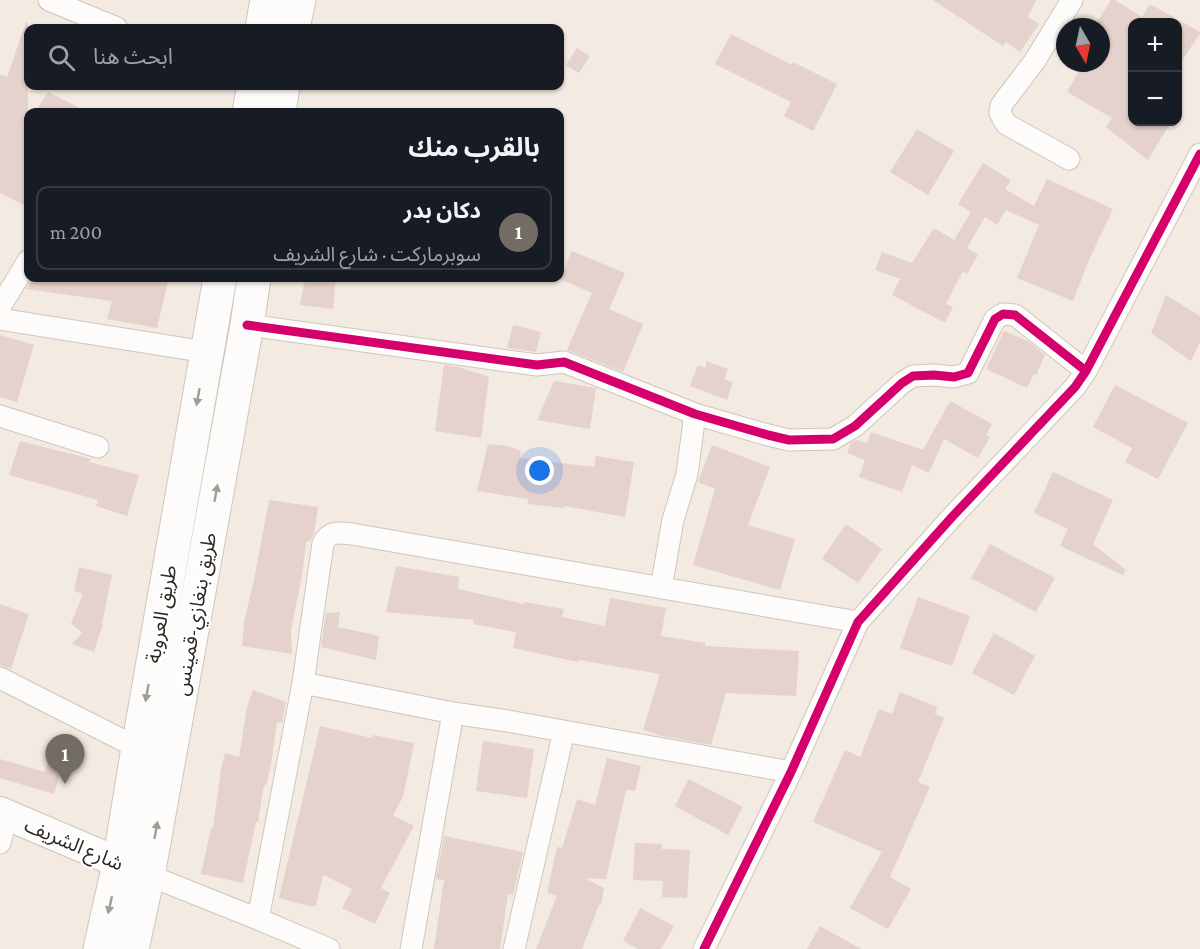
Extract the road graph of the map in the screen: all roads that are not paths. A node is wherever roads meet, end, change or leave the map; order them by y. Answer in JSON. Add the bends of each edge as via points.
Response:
{"nodes":[{"id":1,"x":49,"y":0,"type":"edge"},
{"id":2,"x":267,"y":0,"type":"edge"},
{"id":3,"x":298,"y":0,"type":"edge"},
{"id":4,"x":1072,"y":0,"type":"edge"},
{"id":5,"x":107,"y":24,"type":"edge"},
{"id":6,"x":263,"y":24,"type":"edge"},
{"id":7,"x":295,"y":24,"type":"edge"},
{"id":8,"x":258,"y":91,"type":"edge"},
{"id":9,"x":275,"y":108,"type":"edge"},
{"id":10,"x":1200,"y":153,"type":"edge"},
{"id":11,"x":1069,"y":159,"type":"dead end"},
{"id":12,"x":24,"y":268,"type":"edge"},
{"id":13,"x":219,"y":282,"type":"edge"},
{"id":14,"x":253,"y":282,"type":"edge"},
{"id":15,"x":0,"y":307,"type":"edge"},
{"id":16,"x":0,"y":319,"type":"edge"},
{"id":17,"x":247,"y":325,"type":"junction"},
{"id":18,"x":206,"y":352,"type":"junction"},
{"id":19,"x":1086,"y":371,"type":"junction"},
{"id":20,"x":695,"y":414,"type":"junction"},
{"id":21,"x":0,"y":416,"type":"edge"},
{"id":22,"x":98,"y":447,"type":"dead end"},
{"id":23,"x":661,"y":588,"type":"junction"},
{"id":24,"x":858,"y":622,"type":"junction"},
{"id":25,"x":0,"y":678,"type":"edge"},
{"id":26,"x":303,"y":683,"type":"junction"},
{"id":27,"x":453,"y":713,"type":"junction"},
{"id":28,"x":564,"y":731,"type":"junction"},
{"id":29,"x":138,"y":748,"type":"junction"},
{"id":30,"x":791,"y":772,"type":"junction"},
{"id":31,"x":2,"y":824,"type":"edge"},
{"id":32,"x":133,"y":869,"type":"junction"},
{"id":33,"x":258,"y":919,"type":"junction"},
{"id":34,"x":708,"y":948,"type":"edge"},
{"id":35,"x":100,"y":949,"type":"edge"},
{"id":36,"x":132,"y":949,"type":"edge"},
{"id":37,"x":329,"y":949,"type":"edge"},
{"id":38,"x":411,"y":949,"type":"edge"},
{"id":39,"x":514,"y":949,"type":"edge"}],
"edges":[{"from":1,"to":5,"type":"street"},
{"from":2,"to":6,"type":"main road"},
{"from":3,"to":7,"type":"main road"},
{"from":4,"to":11,"type":"street","via":[[1000,113],[1006,124]]},
{"from":8,"to":9,"type":"main road"},
{"from":10,"to":19,"type":"street"},
{"from":12,"to":15,"type":"street"},
{"from":13,"to":18,"type":"main road","name":"طريق العروبة"},
{"from":14,"to":17,"type":"main road","name":"طريق بنغازي-قمينس"},
{"from":16,"to":18,"type":"street"},
{"from":17,"to":20,"type":"street","via":[[537,365],[564,363]]},
{"from":32,"to":17,"type":"main road","name":"طريق بنغازي-قمينس","one_way":true},
{"from":18,"to":29,"type":"main road","name":"طريق العروبة","one_way":true},
{"from":19,"to":20,"type":"street","via":[[1015,315],[1003,314],[994,320],[968,373],[954,377],[913,376],[855,426],[833,439],[789,440]]},
{"from":19,"to":24,"type":"street","via":[[1063,401],[951,517]]},
{"from":20,"to":23,"type":"street","via":[[687,474],[673,520]]},
{"from":21,"to":22,"type":"street"},
{"from":23,"to":24,"type":"street"},
{"from":23,"to":26,"type":"street","via":[[334,532],[323,543]]},
{"from":24,"to":30,"type":"street"},
{"from":25,"to":29,"type":"street"},
{"from":26,"to":27,"type":"street"},
{"from":26,"to":33,"type":"street"},
{"from":27,"to":28,"type":"street"},
{"from":27,"to":38,"type":"street"},
{"from":28,"to":30,"type":"street"},
{"from":28,"to":39,"type":"street"},
{"from":29,"to":32,"type":"main road","name":"طريق العروبة"},
{"from":30,"to":34,"type":"street"},
{"from":31,"to":32,"type":"main road","name":"شارع الشريف"},
{"from":32,"to":33,"type":"street"},
{"from":32,"to":35,"type":"main road","name":"طريق العروبة","one_way":true},
{"from":32,"to":36,"type":"main road","name":"طريق بنغازي-قمينس"},
{"from":33,"to":37,"type":"street"}]}
